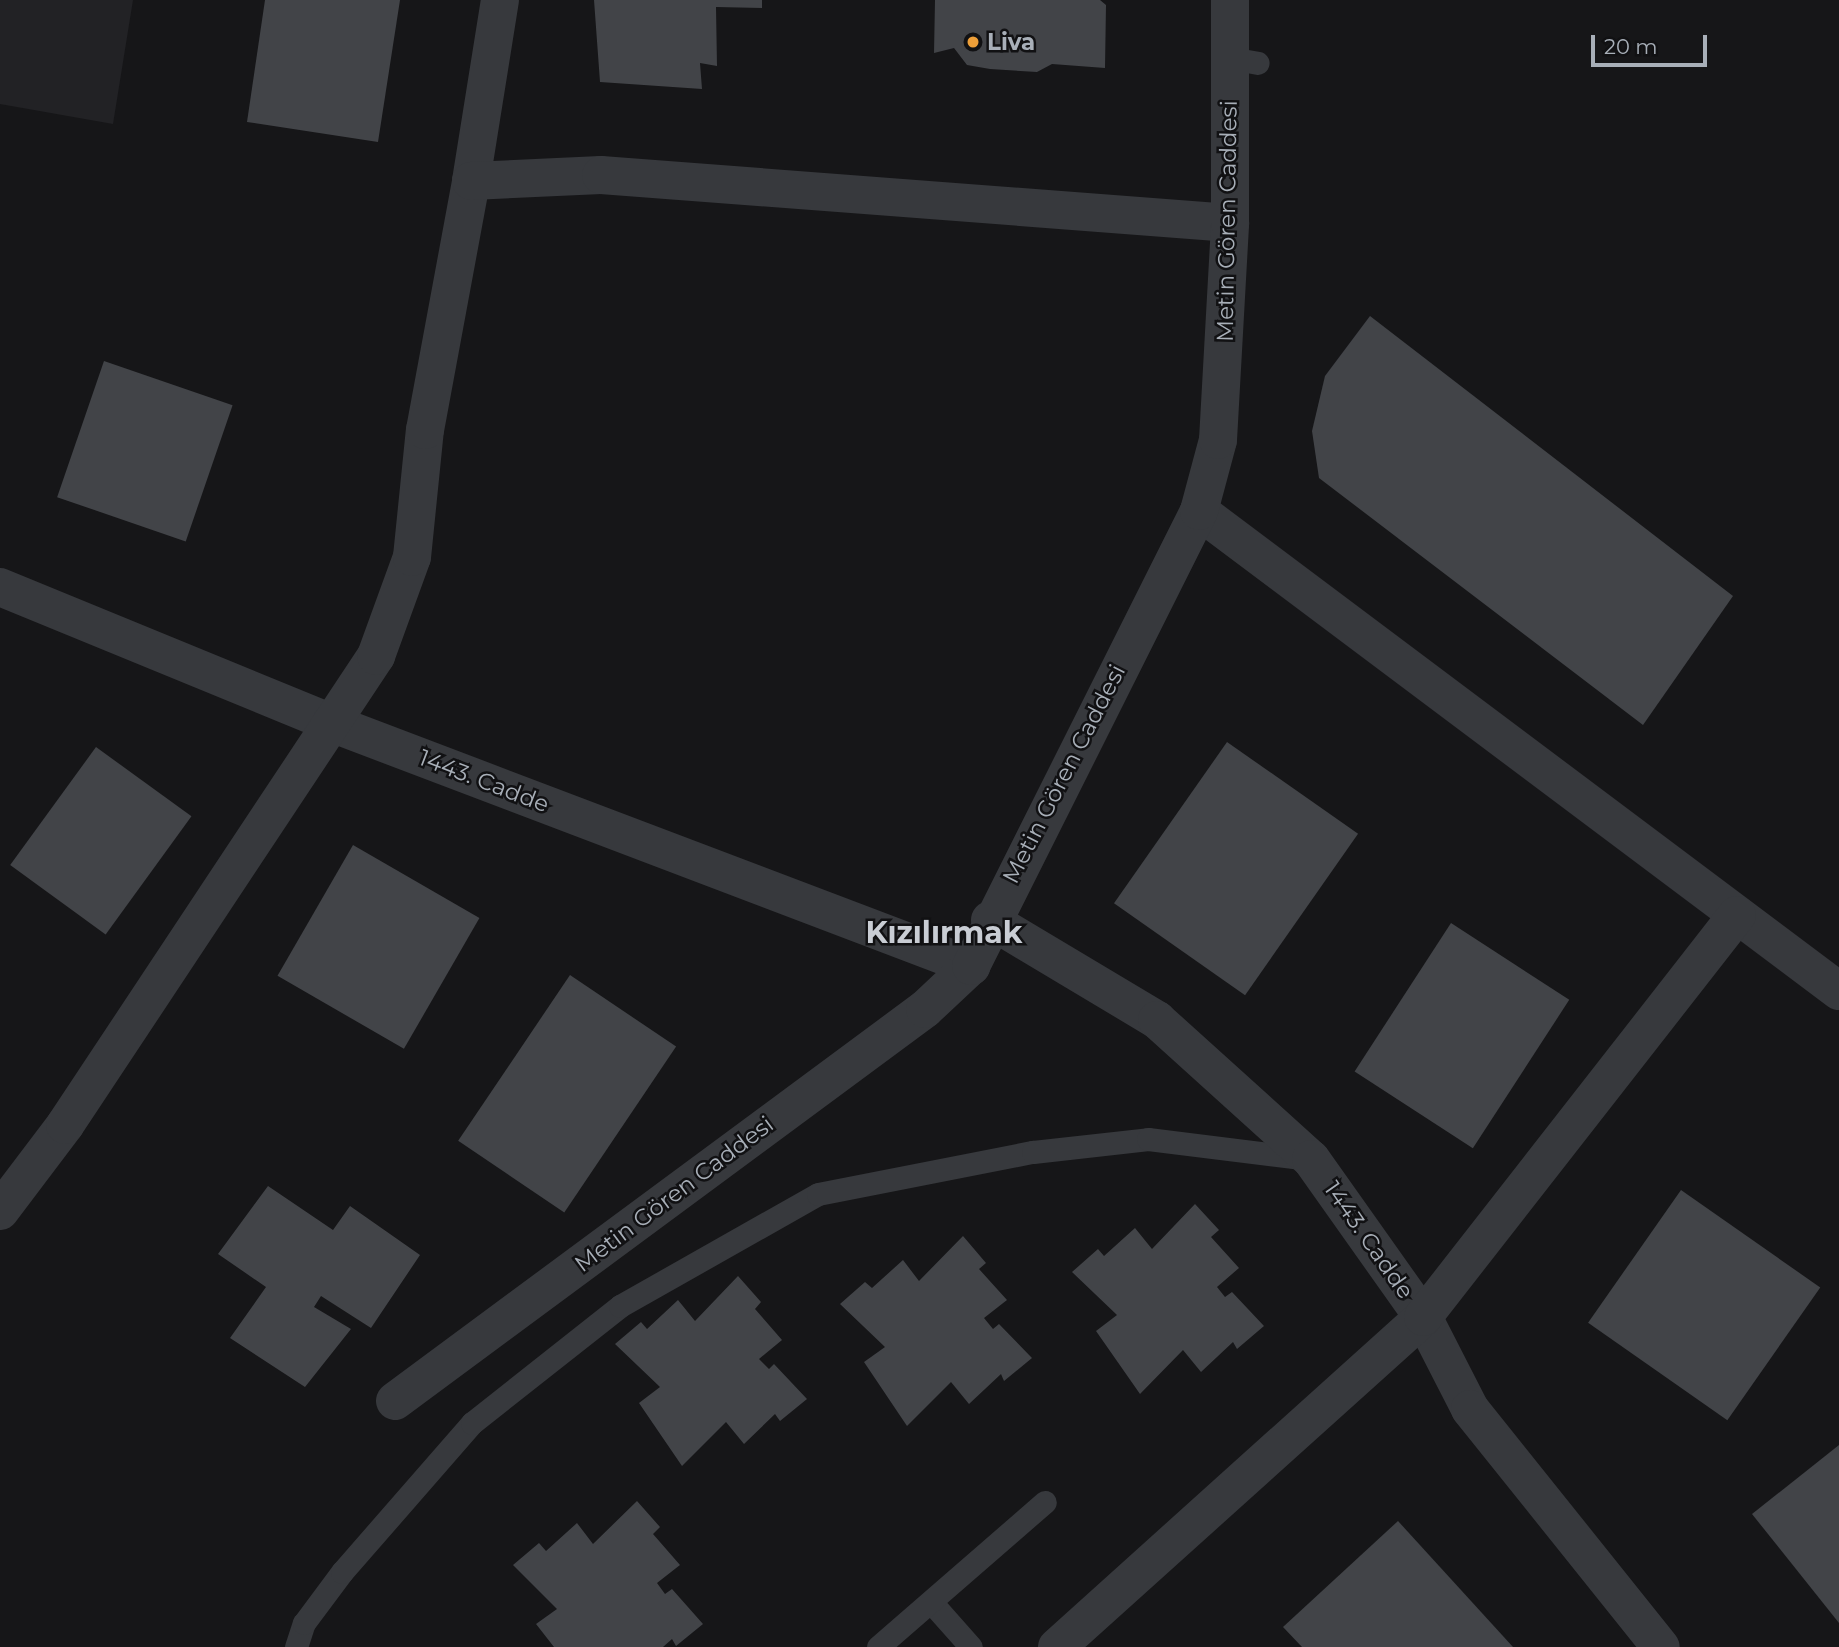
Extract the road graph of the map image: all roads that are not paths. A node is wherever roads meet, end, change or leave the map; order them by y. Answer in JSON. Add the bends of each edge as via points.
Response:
{"nodes":[{"id":1,"x":500,"y":0,"type":"edge"},
{"id":2,"x":1230,"y":0,"type":"edge"},
{"id":3,"x":471,"y":181,"type":"junction"},
{"id":4,"x":1230,"y":223,"type":"junction"},
{"id":5,"x":1199,"y":511,"type":"junction"},
{"id":6,"x":0,"y":587,"type":"edge"},
{"id":7,"x":331,"y":723,"type":"junction"},
{"id":8,"x":1737,"y":915,"type":"junction"},
{"id":9,"x":990,"y":920,"type":"junction"},
{"id":10,"x":971,"y":966,"type":"junction"},
{"id":11,"x":1839,"y":990,"type":"edge"},
{"id":12,"x":1311,"y":1159,"type":"junction"},
{"id":13,"x":0,"y":1211,"type":"edge"},
{"id":14,"x":1423,"y":1317,"type":"junction"},
{"id":15,"x":396,"y":1401,"type":"dead end"},
{"id":16,"x":1045,"y":1502,"type":"dead end"},
{"id":17,"x":931,"y":1602,"type":"junction"},
{"id":18,"x":296,"y":1647,"type":"edge"},
{"id":19,"x":878,"y":1647,"type":"edge"},
{"id":20,"x":971,"y":1647,"type":"edge"},
{"id":21,"x":1057,"y":1647,"type":"edge"},
{"id":22,"x":1661,"y":1647,"type":"edge"}],
"edges":[{"from":1,"to":3,"type":"street"},
{"from":2,"to":4,"type":"street","name":"Metin Gören Caddesi","via":[[1244,61]]},
{"from":3,"to":4,"type":"street","via":[[601,175]]},
{"from":3,"to":7,"type":"street","via":[[425,430],[412,558],[376,656]]},
{"from":4,"to":5,"type":"street","name":"Metin Gören Caddesi","via":[[1218,440]]},
{"from":5,"to":8,"type":"street"},
{"from":5,"to":9,"type":"street","name":"Metin Gören Caddesi"},
{"from":6,"to":7,"type":"street","name":"1443. Cadde"},
{"from":7,"to":10,"type":"street","name":"1443. Cadde"},
{"from":7,"to":13,"type":"street","via":[[65,1125]]},
{"from":8,"to":11,"type":"street"},
{"from":8,"to":14,"type":"street"},
{"from":9,"to":10,"type":"street","name":"Metin Gören Caddesi"},
{"from":9,"to":12,"type":"street","name":"1443. Cadde","via":[[1157,1020]]},
{"from":10,"to":15,"type":"street","name":"Metin Gören Caddesi","via":[[925,1009]]},
{"from":12,"to":14,"type":"street","name":"1443. Cadde"},
{"from":12,"to":18,"type":"lane","via":[[1148,1139],[1032,1152],[818,1194],[620,1306],[472,1423],[342,1573],[304,1623]]},
{"from":14,"to":21,"type":"street"},
{"from":14,"to":22,"type":"street","name":"1443. Cadde","via":[[1470,1409]]},
{"from":16,"to":17,"type":"lane"},
{"from":17,"to":19,"type":"lane"},
{"from":17,"to":20,"type":"lane"}]}
